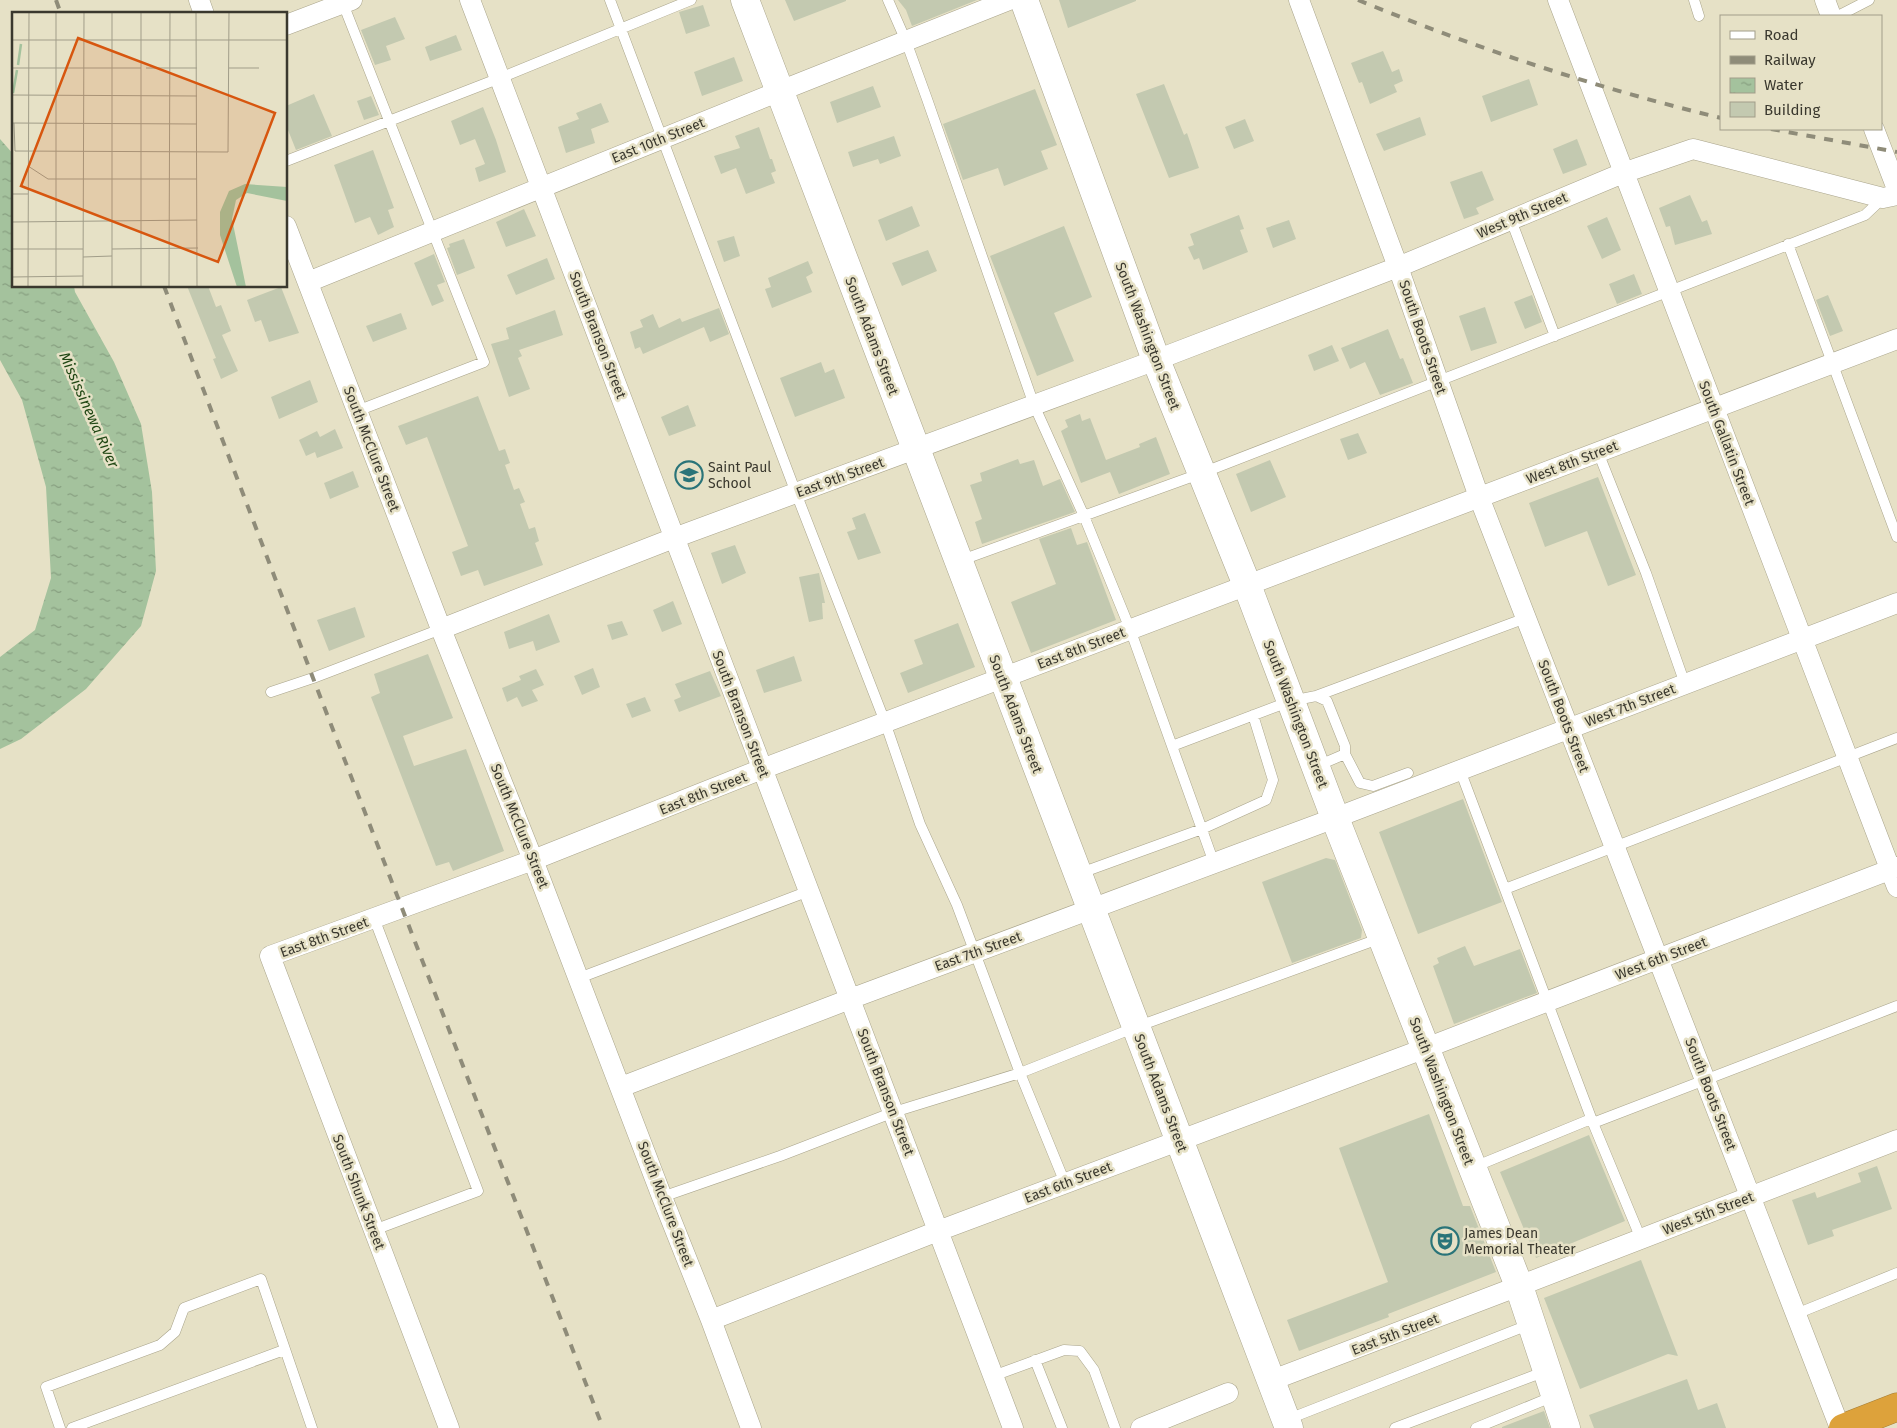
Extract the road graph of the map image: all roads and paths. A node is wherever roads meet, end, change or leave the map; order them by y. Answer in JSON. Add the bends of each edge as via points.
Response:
{"nodes":[{"id":1,"x":199,"y":0,"type":"edge"},
{"id":2,"x":470,"y":0,"type":"edge"},
{"id":3,"x":610,"y":0,"type":"edge"},
{"id":4,"x":691,"y":0,"type":"edge"},
{"id":5,"x":745,"y":0,"type":"edge"},
{"id":6,"x":888,"y":0,"type":"edge"},
{"id":7,"x":1009,"y":0,"type":"edge"},
{"id":8,"x":1024,"y":0,"type":"edge"},
{"id":9,"x":1299,"y":0,"type":"edge"},
{"id":10,"x":1558,"y":0,"type":"edge"},
{"id":11,"x":1694,"y":0,"type":"edge"},
{"id":12,"x":1825,"y":0,"type":"edge"},
{"id":13,"x":1869,"y":0,"type":"edge"},
{"id":14,"x":346,"y":1,"type":"edge"},
{"id":15,"x":203,"y":12,"type":"edge"},
{"id":16,"x":1831,"y":15,"type":"edge"},
{"id":17,"x":1840,"y":15,"type":"edge"},
{"id":18,"x":1699,"y":16,"type":"dead end"},
{"id":19,"x":288,"y":24,"type":"edge"},
{"id":20,"x":622,"y":28,"type":"junction"},
{"id":21,"x":906,"y":41,"type":"junction"},
{"id":22,"x":500,"y":78,"type":"junction"},
{"id":23,"x":780,"y":90,"type":"junction"},
{"id":24,"x":390,"y":121,"type":"junction"},
{"id":25,"x":1874,"y":130,"type":"edge"},
{"id":26,"x":662,"y":138,"type":"junction"},
{"id":27,"x":288,"y":160,"type":"edge"},
{"id":28,"x":1623,"y":173,"type":"junction"},
{"id":29,"x":542,"y":187,"type":"junction"},
{"id":30,"x":1892,"y":194,"type":"edge"},
{"id":31,"x":1511,"y":220,"type":"junction"},
{"id":32,"x":288,"y":231,"type":"edge"},
{"id":33,"x":433,"y":232,"type":"junction"},
{"id":34,"x":1788,"y":244,"type":"junction"},
{"id":35,"x":1398,"y":267,"type":"junction"},
{"id":36,"x":308,"y":282,"type":"junction"},
{"id":37,"x":1669,"y":291,"type":"junction"},
{"id":38,"x":1555,"y":336,"type":"junction"},
{"id":39,"x":1897,"y":339,"type":"edge"},
{"id":40,"x":1156,"y":360,"type":"junction"},
{"id":41,"x":1832,"y":364,"type":"junction"},
{"id":42,"x":1439,"y":382,"type":"junction"},
{"id":43,"x":1034,"y":405,"type":"junction"},
{"id":44,"x":1714,"y":408,"type":"junction"},
{"id":45,"x":357,"y":411,"type":"junction"},
{"id":46,"x":915,"y":449,"type":"junction"},
{"id":47,"x":1598,"y":452,"type":"junction"},
{"id":48,"x":1202,"y":473,"type":"junction"},
{"id":49,"x":796,"y":493,"type":"junction"},
{"id":50,"x":1479,"y":497,"type":"junction"},
{"id":51,"x":1084,"y":516,"type":"junction"},
{"id":52,"x":1897,"y":537,"type":"edge"},
{"id":53,"x":674,"y":538,"type":"junction"},
{"id":54,"x":958,"y":562,"type":"junction"},
{"id":55,"x":1247,"y":585,"type":"junction"},
{"id":56,"x":1897,"y":603,"type":"edge"},
{"id":57,"x":1526,"y":618,"type":"junction"},
{"id":58,"x":441,"y":629,"type":"junction"},
{"id":59,"x":1130,"y":629,"type":"junction"},
{"id":60,"x":1802,"y":639,"type":"junction"},
{"id":61,"x":1002,"y":678,"type":"junction"},
{"id":62,"x":1686,"y":684,"type":"junction"},
{"id":63,"x":271,"y":692,"type":"dead end"},
{"id":64,"x":1304,"y":698,"type":"junction"},
{"id":65,"x":1253,"y":715,"type":"junction"},
{"id":66,"x":885,"y":722,"type":"junction"},
{"id":67,"x":1569,"y":729,"type":"junction"},
{"id":68,"x":1897,"y":738,"type":"edge"},
{"id":69,"x":1172,"y":746,"type":"junction"},
{"id":70,"x":1345,"y":754,"type":"junction"},
{"id":71,"x":1847,"y":756,"type":"junction"},
{"id":72,"x":1316,"y":767,"type":"junction"},
{"id":73,"x":762,"y":769,"type":"junction"},
{"id":74,"x":1460,"y":770,"type":"junction"},
{"id":75,"x":1408,"y":773,"type":"dead end"},
{"id":76,"x":1336,"y":818,"type":"junction"},
{"id":77,"x":1202,"y":829,"type":"junction"},
{"id":78,"x":1615,"y":847,"type":"junction"},
{"id":79,"x":533,"y":860,"type":"junction"},
{"id":80,"x":1214,"y":863,"type":"junction"},
{"id":81,"x":1078,"y":874,"type":"junction"},
{"id":82,"x":1895,"y":874,"type":"edge"},
{"id":83,"x":1505,"y":889,"type":"junction"},
{"id":84,"x":809,"y":891,"type":"junction"},
{"id":85,"x":1091,"y":909,"type":"junction"},
{"id":86,"x":374,"y":918,"type":"junction"},
{"id":87,"x":1382,"y":937,"type":"junction"},
{"id":88,"x":974,"y":952,"type":"junction"},
{"id":89,"x":270,"y":956,"type":"joint"},
{"id":90,"x":1658,"y":959,"type":"junction"},
{"id":91,"x":579,"y":978,"type":"junction"},
{"id":92,"x":850,"y":999,"type":"junction"},
{"id":93,"x":1547,"y":1002,"type":"junction"},
{"id":94,"x":1897,"y":1006,"type":"edge"},
{"id":95,"x":1136,"y":1027,"type":"junction"},
{"id":96,"x":1426,"y":1048,"type":"junction"},
{"id":97,"x":1020,"y":1073,"type":"junction"},
{"id":98,"x":1705,"y":1080,"type":"junction"},
{"id":99,"x":621,"y":1087,"type":"junction"},
{"id":100,"x":894,"y":1112,"type":"junction"},
{"id":101,"x":1592,"y":1121,"type":"junction"},
{"id":102,"x":1897,"y":1140,"type":"edge"},
{"id":103,"x":1179,"y":1141,"type":"junction"},
{"id":104,"x":1472,"y":1168,"type":"junction"},
{"id":105,"x":1065,"y":1183,"type":"junction"},
{"id":106,"x":662,"y":1197,"type":"junction"},
{"id":107,"x":1751,"y":1197,"type":"junction"},
{"id":108,"x":374,"y":1230,"type":"junction"},
{"id":109,"x":938,"y":1231,"type":"junction"},
{"id":110,"x":1640,"y":1239,"type":"junction"},
{"id":111,"x":1897,"y":1273,"type":"edge"},
{"id":112,"x":1519,"y":1286,"type":"junction"},
{"id":113,"x":1796,"y":1314,"type":"junction"},
{"id":114,"x":711,"y":1320,"type":"junction"},
{"id":115,"x":1532,"y":1324,"type":"junction"},
{"id":116,"x":284,"y":1350,"type":"junction"},
{"id":117,"x":1036,"y":1360,"type":"junction"},
{"id":118,"x":993,"y":1376,"type":"junction"},
{"id":119,"x":1270,"y":1380,"type":"junction"},
{"id":120,"x":1551,"y":1383,"type":"junction"},
{"id":121,"x":1228,"y":1394,"type":"dead end"},
{"id":122,"x":1897,"y":1407,"type":"edge"},
{"id":123,"x":1287,"y":1424,"type":"edge"},
{"id":124,"x":60,"y":1428,"type":"edge"},
{"id":125,"x":72,"y":1428,"type":"edge"},
{"id":126,"x":312,"y":1428,"type":"edge"},
{"id":127,"x":449,"y":1428,"type":"edge"},
{"id":128,"x":751,"y":1428,"type":"edge"},
{"id":129,"x":1013,"y":1428,"type":"edge"},
{"id":130,"x":1062,"y":1428,"type":"edge"},
{"id":131,"x":1115,"y":1428,"type":"edge"},
{"id":132,"x":1141,"y":1428,"type":"edge"},
{"id":133,"x":1395,"y":1428,"type":"edge"},
{"id":134,"x":1476,"y":1428,"type":"edge"},
{"id":135,"x":1566,"y":1428,"type":"edge"},
{"id":136,"x":1842,"y":1428,"type":"edge"}],
"edges":[{"from":1,"to":15,"type":"street"},
{"from":2,"to":22,"type":"street","name":"South Branson Street"},
{"from":3,"to":20,"type":"lane"},
{"from":4,"to":20,"type":"lane"},
{"from":5,"to":23,"type":"main road","name":"South Adams Street"},
{"from":6,"to":21,"type":"lane"},
{"from":7,"to":21,"type":"street","name":"East 10th Street"},
{"from":8,"to":40,"type":"main road","name":"South Washington Street"},
{"from":9,"to":35,"type":"street","name":"South Boots Street"},
{"from":10,"to":28,"type":"street","name":"South Gallatin Street"},
{"from":11,"to":18,"type":"lane"},
{"from":12,"to":16,"type":"street"},
{"from":13,"to":17,"type":"lane"},
{"from":14,"to":19,"type":"street"},
{"from":14,"to":24,"type":"lane"},
{"from":20,"to":22,"type":"lane"},
{"from":20,"to":26,"type":"lane"},
{"from":21,"to":23,"type":"street","name":"East 10th Street"},
{"from":21,"to":43,"type":"lane"},
{"from":22,"to":24,"type":"lane"},
{"from":22,"to":29,"type":"street","name":"South Branson Street"},
{"from":23,"to":26,"type":"street","name":"East 10th Street"},
{"from":23,"to":46,"type":"main road","name":"South Adams Street"},
{"from":24,"to":27,"type":"lane"},
{"from":24,"to":33,"type":"lane"},
{"from":25,"to":30,"type":"street"},
{"from":26,"to":29,"type":"street","name":"East 10th Street"},
{"from":26,"to":49,"type":"lane"},
{"from":28,"to":30,"type":"street","name":"West 9th Street","via":[[1693,150]]},
{"from":28,"to":31,"type":"street","name":"West 9th Street"},
{"from":28,"to":37,"type":"street","name":"South Gallatin Street"},
{"from":29,"to":33,"type":"street","name":"East 10th Street"},
{"from":29,"to":53,"type":"street","name":"South Branson Street"},
{"from":30,"to":34,"type":"lane","via":[[1865,214]]},
{"from":31,"to":35,"type":"street","name":"West 9th Street"},
{"from":31,"to":38,"type":"lane"},
{"from":32,"to":36,"type":"street","name":"South McClure Street"},
{"from":33,"to":36,"type":"street","name":"East 10th Street"},
{"from":33,"to":45,"type":"lane","via":[[484,362]]},
{"from":34,"to":37,"type":"lane"},
{"from":34,"to":41,"type":"lane"},
{"from":35,"to":40,"type":"street","name":"West 9th Street"},
{"from":35,"to":42,"type":"street","name":"South Boots Street"},
{"from":36,"to":45,"type":"street","name":"South McClure Street"},
{"from":37,"to":38,"type":"lane"},
{"from":37,"to":44,"type":"street","name":"South Gallatin Street"},
{"from":38,"to":42,"type":"lane"},
{"from":39,"to":41,"type":"street","name":"West 8th Street"},
{"from":40,"to":43,"type":"street","name":"East 9th Street"},
{"from":40,"to":48,"type":"main road","name":"South Washington Street"},
{"from":41,"to":44,"type":"street","name":"West 8th Street"},
{"from":41,"to":52,"type":"lane"},
{"from":42,"to":48,"type":"lane"},
{"from":42,"to":50,"type":"street","name":"South Boots Street"},
{"from":43,"to":46,"type":"street","name":"East 9th Street"},
{"from":43,"to":51,"type":"lane"},
{"from":44,"to":47,"type":"street","name":"West 8th Street"},
{"from":44,"to":60,"type":"street","name":"South Gallatin Street"},
{"from":45,"to":58,"type":"street","name":"South McClure Street"},
{"from":46,"to":49,"type":"street","name":"East 9th Street"},
{"from":46,"to":54,"type":"main road","name":"South Adams Street"},
{"from":47,"to":50,"type":"street","name":"West 8th Street"},
{"from":47,"to":62,"type":"lane"},
{"from":48,"to":51,"type":"lane"},
{"from":48,"to":55,"type":"main road","name":"South Washington Street"},
{"from":49,"to":53,"type":"street","name":"East 9th Street"},
{"from":49,"to":66,"type":"lane"},
{"from":50,"to":55,"type":"street","name":"West 8th Street"},
{"from":50,"to":57,"type":"street","name":"South Boots Street"},
{"from":51,"to":54,"type":"lane"},
{"from":51,"to":59,"type":"lane"},
{"from":53,"to":58,"type":"street","name":"East 9th Street"},
{"from":53,"to":73,"type":"street","name":"South Branson Street"},
{"from":54,"to":61,"type":"main road","name":"South Adams Street"},
{"from":55,"to":59,"type":"street","name":"East 8th Street"},
{"from":55,"to":64,"type":"main road","name":"South Washington Street"},
{"from":56,"to":60,"type":"street","name":"West 7th Street"},
{"from":57,"to":64,"type":"lane"},
{"from":57,"to":67,"type":"street","name":"South Boots Street"},
{"from":58,"to":63,"type":"lane"},
{"from":58,"to":79,"type":"street","name":"South McClure Street"},
{"from":59,"to":61,"type":"street","name":"East 8th Street"},
{"from":59,"to":69,"type":"lane"},
{"from":60,"to":62,"type":"street","name":"West 7th Street"},
{"from":60,"to":71,"type":"street","name":"South Gallatin Street"},
{"from":61,"to":66,"type":"street","name":"East 8th Street"},
{"from":61,"to":81,"type":"main road","name":"South Adams Street"},
{"from":62,"to":67,"type":"street","name":"West 7th Street"},
{"from":64,"to":65,"type":"lane"},
{"from":64,"to":70,"type":"lane","via":[[1327,701],[1345,746]]},
{"from":64,"to":72,"type":"main road","name":"South Washington Street"},
{"from":65,"to":69,"type":"lane"},
{"from":65,"to":77,"type":"lane","via":[[1273,780],[1266,800]]},
{"from":66,"to":73,"type":"street","name":"East 8th Street"},
{"from":66,"to":88,"type":"lane","via":[[920,824],[957,905]]},
{"from":67,"to":74,"type":"street","name":"West 7th Street"},
{"from":67,"to":78,"type":"street","name":"South Boots Street"},
{"from":68,"to":71,"type":"lane"},
{"from":69,"to":77,"type":"lane"},
{"from":70,"to":72,"type":"lane"},
{"from":70,"to":75,"type":"lane","via":[[1360,783],[1373,786]]},
{"from":71,"to":78,"type":"lane"},
{"from":71,"to":82,"type":"street","name":"South Gallatin Street"},
{"from":72,"to":76,"type":"main road","name":"South Washington Street"},
{"from":73,"to":79,"type":"street","name":"East 8th Street"},
{"from":73,"to":84,"type":"street","name":"South Branson Street"},
{"from":74,"to":76,"type":"street","name":"West 7th Street"},
{"from":74,"to":83,"type":"lane"},
{"from":76,"to":80,"type":"street","name":"East 7th Street"},
{"from":76,"to":87,"type":"main road","name":"South Washington Street"},
{"from":77,"to":80,"type":"lane"},
{"from":77,"to":81,"type":"lane"},
{"from":78,"to":83,"type":"lane"},
{"from":78,"to":90,"type":"street","name":"South Boots Street"},
{"from":79,"to":86,"type":"street","name":"East 8th Street"},
{"from":79,"to":91,"type":"street","name":"South McClure Street"},
{"from":80,"to":85,"type":"street","name":"East 7th Street"},
{"from":81,"to":85,"type":"main road","name":"South Adams Street"},
{"from":82,"to":90,"type":"street","name":"West 6th Street"},
{"from":83,"to":93,"type":"lane"},
{"from":84,"to":91,"type":"lane"},
{"from":84,"to":92,"type":"street","name":"South Branson Street"},
{"from":85,"to":88,"type":"street","name":"East 7th Street"},
{"from":85,"to":95,"type":"main road","name":"South Adams Street"},
{"from":86,"to":89,"type":"street","name":"East 8th Street"},
{"from":86,"to":108,"type":"lane","via":[[478,1191]]},
{"from":87,"to":95,"type":"lane"},
{"from":87,"to":96,"type":"main road","name":"South Washington Street"},
{"from":88,"to":92,"type":"street","name":"East 7th Street"},
{"from":88,"to":97,"type":"lane"},
{"from":89,"to":108,"type":"street","name":"South Shunk Street"},
{"from":90,"to":93,"type":"street","name":"West 6th Street"},
{"from":90,"to":98,"type":"street","name":"South Boots Street"},
{"from":91,"to":99,"type":"street","name":"South McClure Street"},
{"from":92,"to":99,"type":"street","name":"East 7th Street"},
{"from":92,"to":100,"type":"street","name":"South Branson Street"},
{"from":93,"to":96,"type":"street","name":"West 6th Street"},
{"from":93,"to":101,"type":"lane"},
{"from":94,"to":98,"type":"lane"},
{"from":95,"to":97,"type":"lane"},
{"from":95,"to":103,"type":"main road","name":"South Adams Street"},
{"from":96,"to":103,"type":"street","name":"East 6th Street"},
{"from":96,"to":104,"type":"main road","name":"South Washington Street"},
{"from":97,"to":100,"type":"lane"},
{"from":97,"to":105,"type":"lane"},
{"from":98,"to":101,"type":"lane"},
{"from":98,"to":107,"type":"street","name":"South Boots Street"},
{"from":99,"to":106,"type":"street","name":"South McClure Street"},
{"from":100,"to":106,"type":"lane"},
{"from":100,"to":109,"type":"street","name":"South Branson Street"},
{"from":101,"to":104,"type":"lane"},
{"from":101,"to":110,"type":"lane"},
{"from":102,"to":107,"type":"street","name":"West 5th Street"},
{"from":103,"to":105,"type":"street","name":"East 6th Street"},
{"from":103,"to":119,"type":"main road","name":"South Adams Street"},
{"from":104,"to":112,"type":"main road","name":"South Washington Street"},
{"from":105,"to":109,"type":"street","name":"East 6th Street"},
{"from":106,"to":114,"type":"street","name":"South McClure Street"},
{"from":107,"to":110,"type":"street","name":"West 5th Street"},
{"from":107,"to":113,"type":"street","name":"South Boots Street"},
{"from":108,"to":127,"type":"street","name":"South Shunk Street"},
{"from":109,"to":114,"type":"street","name":"East 6th Street"},
{"from":109,"to":118,"type":"street","name":"South Branson Street"},
{"from":110,"to":112,"type":"street","name":"West 5th Street"},
{"from":111,"to":113,"type":"lane"},
{"from":112,"to":115,"type":"main road","name":"South Washington Street"},
{"from":112,"to":119,"type":"street","name":"East 5th Street"},
{"from":113,"to":136,"type":"street","name":"South Boots Street"},
{"from":114,"to":128,"type":"street","name":"South McClure Street"},
{"from":115,"to":120,"type":"main road","name":"South Washington Street"},
{"from":115,"to":123,"type":"lane"},
{"from":116,"to":124,"type":"lane","via":[[261,1279],[184,1308],[175,1332],[160,1344],[46,1387]]},
{"from":116,"to":125,"type":"lane"},
{"from":116,"to":126,"type":"lane"},
{"from":117,"to":118,"type":"lane"},
{"from":117,"to":130,"type":"lane"},
{"from":117,"to":131,"type":"lane","via":[[1064,1350],[1080,1351],[1094,1370]]},
{"from":118,"to":129,"type":"street","name":"South Branson Street"},
{"from":119,"to":123,"type":"main road","name":"South Adams Street"},
{"from":120,"to":133,"type":"lane"},
{"from":120,"to":134,"type":"lane"},
{"from":120,"to":135,"type":"main road","name":"South Washington Street"},
{"from":121,"to":132,"type":"street"},
{"from":122,"to":136,"type":"highway"}]}
